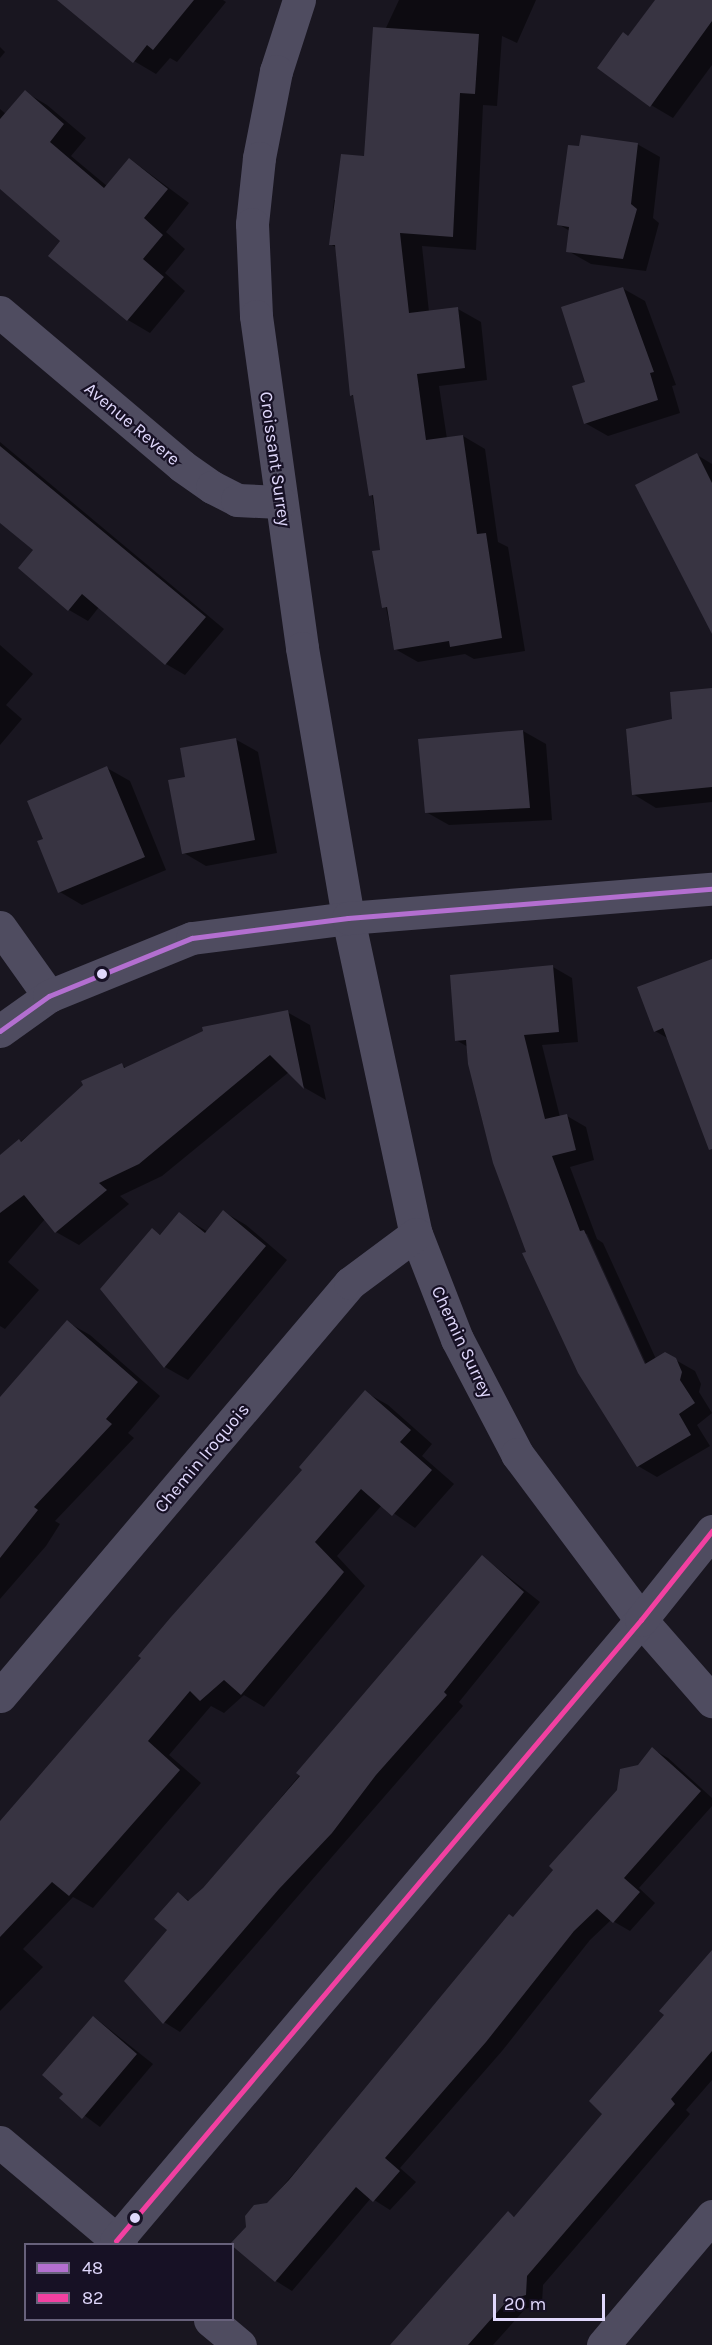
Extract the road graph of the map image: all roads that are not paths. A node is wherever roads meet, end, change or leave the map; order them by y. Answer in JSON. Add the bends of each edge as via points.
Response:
{"nodes":[{"id":1,"x":300,"y":0,"type":"edge"},
{"id":2,"x":0,"y":312,"type":"edge"},
{"id":3,"x":280,"y":502,"type":"junction"},
{"id":4,"x":712,"y":889,"type":"edge"},
{"id":5,"x":348,"y":918,"type":"junction"},
{"id":6,"x":0,"y":927,"type":"edge"},
{"id":7,"x":49,"y":996,"type":"junction"},
{"id":8,"x":0,"y":1031,"type":"edge"},
{"id":9,"x":416,"y":1234,"type":"junction"},
{"id":10,"x":712,"y":1531,"type":"edge"},
{"id":11,"x":641,"y":1620,"type":"junction"},
{"id":12,"x":0,"y":1696,"type":"edge"},
{"id":13,"x":712,"y":1701,"type":"edge"},
{"id":14,"x":0,"y":2142,"type":"edge"},
{"id":15,"x":712,"y":2216,"type":"edge"},
{"id":16,"x":119,"y":2243,"type":"edge"},
{"id":17,"x":212,"y":2321,"type":"edge"},
{"id":18,"x":240,"y":2345,"type":"edge"},
{"id":19,"x":603,"y":2345,"type":"edge"}],
"edges":[{"from":1,"to":3,"type":"street","name":"Croissant Surrey","via":[[267,114],[252,224],[256,316]]},
{"from":2,"to":3,"type":"street","name":"Avenue Revere","via":[[173,459],[212,487],[237,500]]},
{"from":3,"to":5,"type":"street","name":"Croissant Surrey"},
{"from":4,"to":5,"type":"street"},
{"from":5,"to":7,"type":"street","via":[[192,938]]},
{"from":5,"to":9,"type":"street","name":"Chemin Surrey"},
{"from":6,"to":7,"type":"street"},
{"from":7,"to":8,"type":"street"},
{"from":9,"to":11,"type":"street","name":"Chemin Surrey","via":[[457,1339],[517,1454]]},
{"from":9,"to":12,"type":"street","name":"Chemin Iroquois","via":[[350,1283]]},
{"from":10,"to":11,"type":"street"},
{"from":11,"to":13,"type":"street","name":"Chemin Surrey"},
{"from":11,"to":16,"type":"street"},
{"from":14,"to":16,"type":"street"},
{"from":15,"to":19,"type":"street"},
{"from":17,"to":18,"type":"street"}]}
